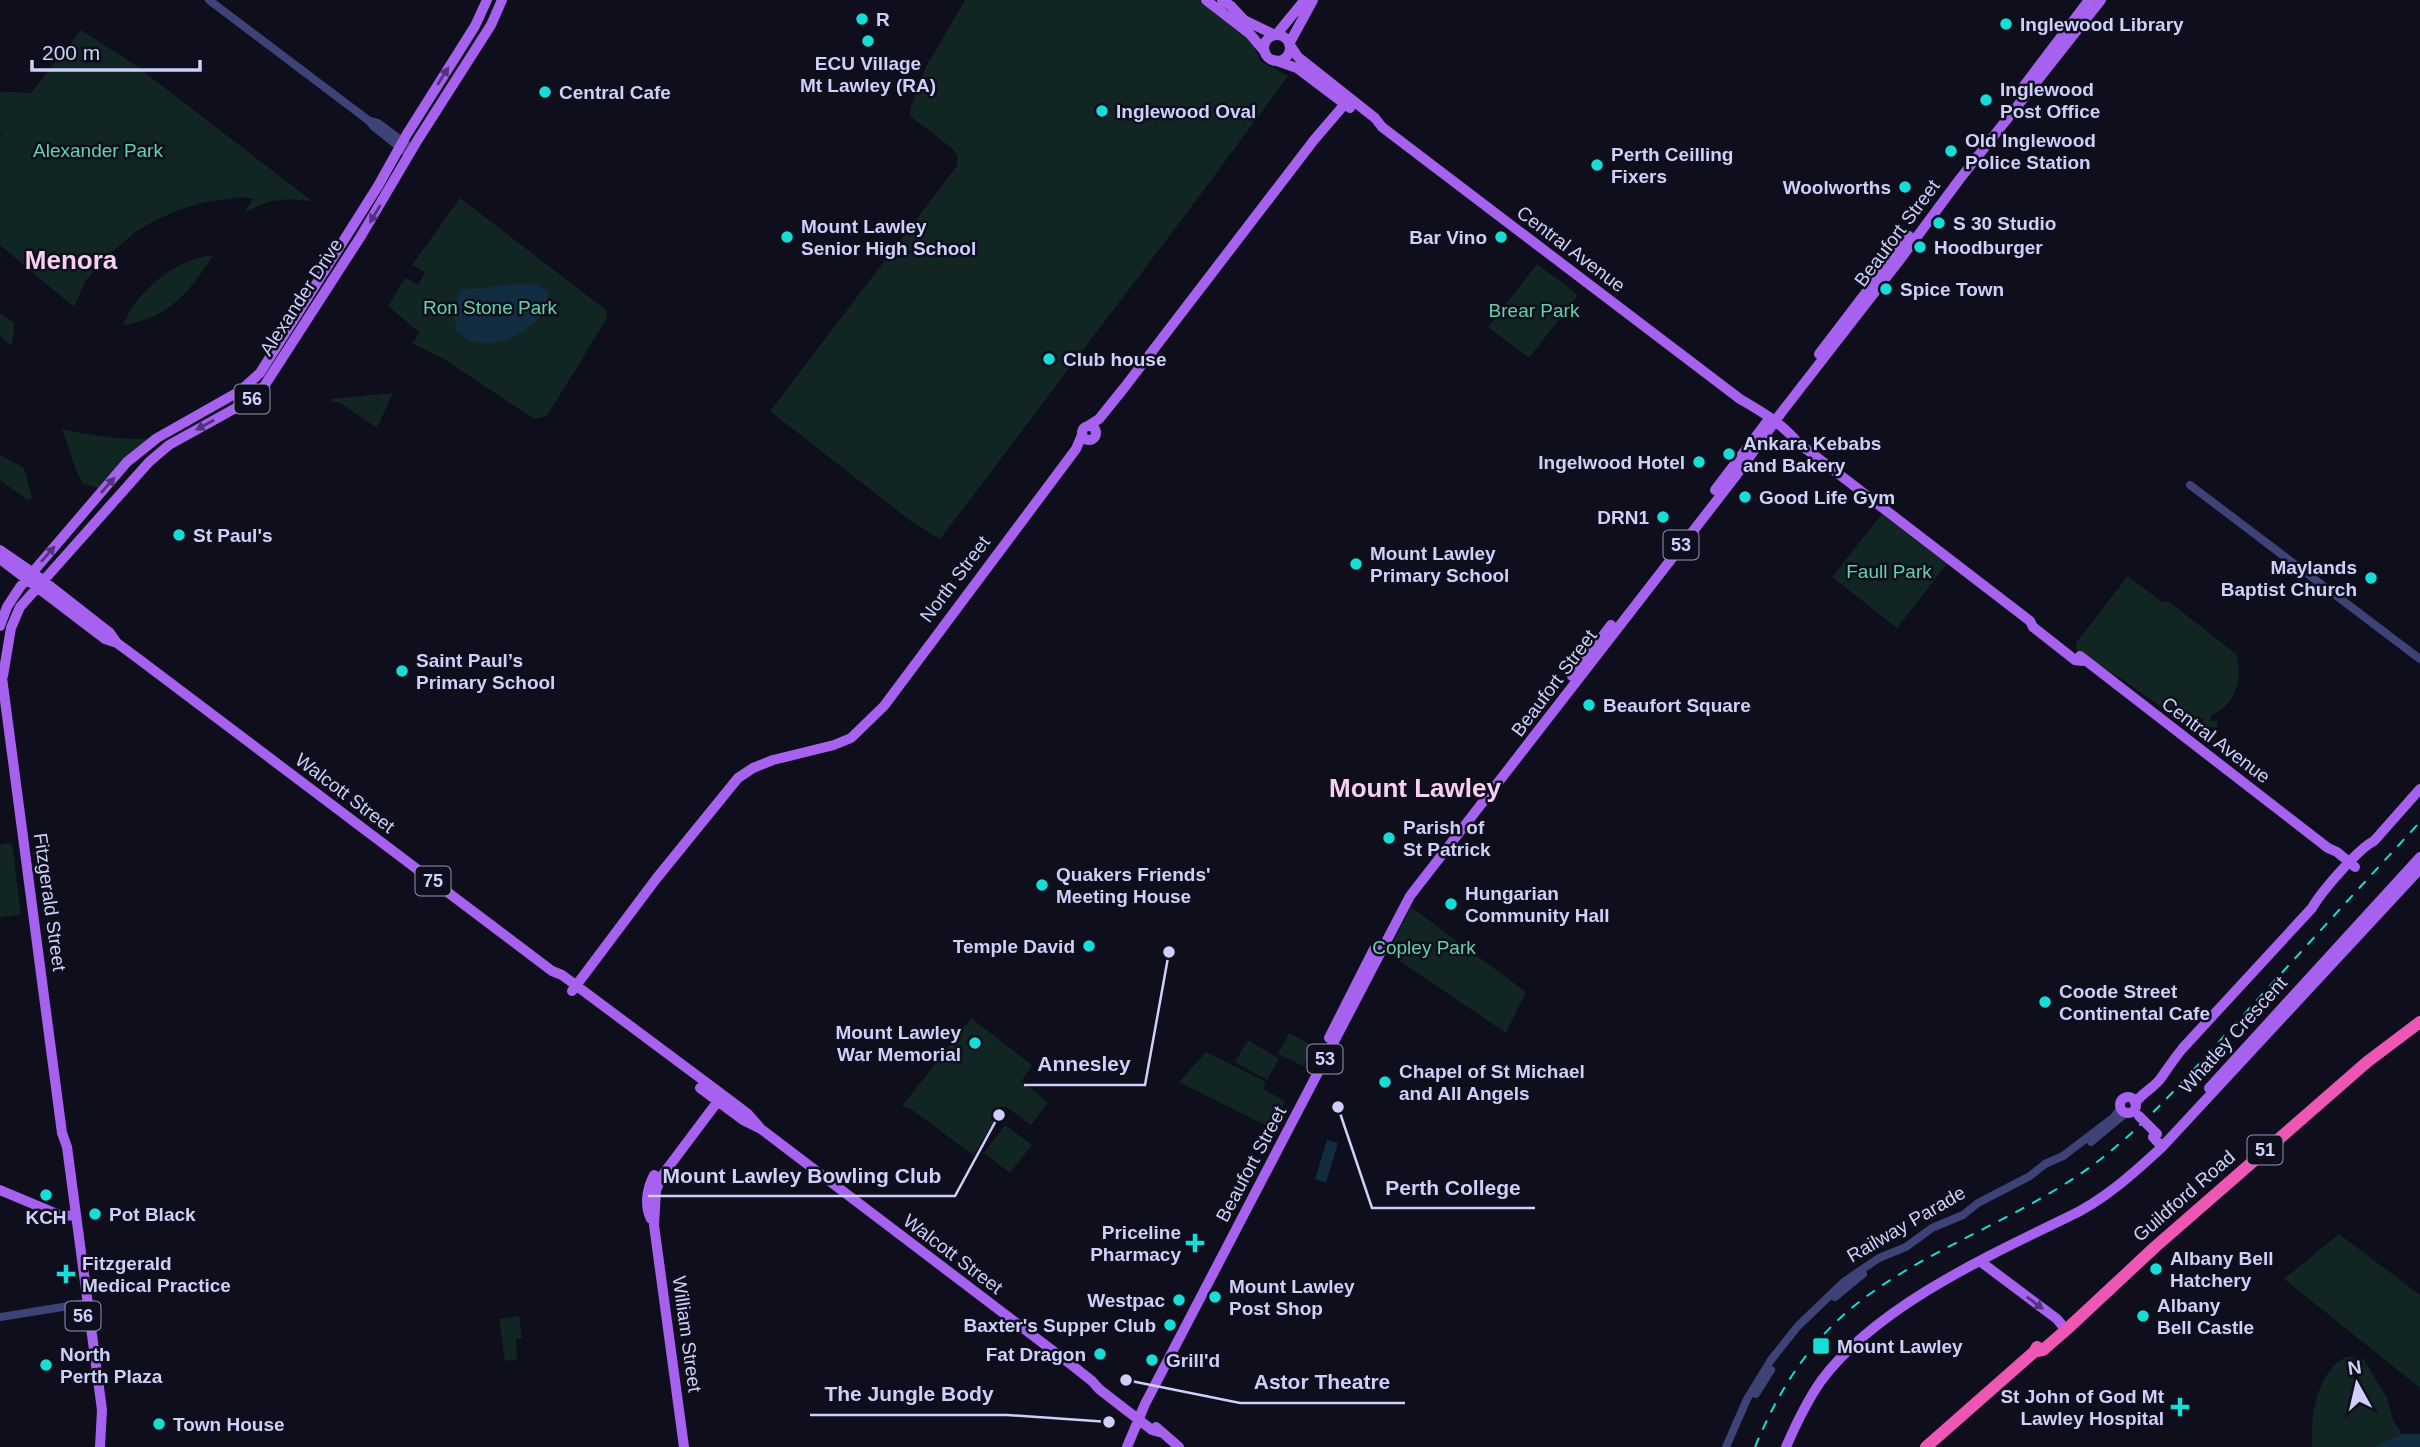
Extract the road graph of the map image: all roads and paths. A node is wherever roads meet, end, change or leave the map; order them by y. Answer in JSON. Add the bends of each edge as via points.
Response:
{"nodes":[{"id":1,"x":209,"y":0,"type":"edge"},
{"id":2,"x":487,"y":0,"type":"edge"},
{"id":3,"x":502,"y":0,"type":"edge"},
{"id":4,"x":511,"y":0,"type":"edge"},
{"id":5,"x":1206,"y":0,"type":"edge"},
{"id":6,"x":1222,"y":0,"type":"edge"},
{"id":7,"x":1305,"y":0,"type":"edge"},
{"id":8,"x":1313,"y":0,"type":"edge"},
{"id":9,"x":2089,"y":0,"type":"edge"},
{"id":10,"x":2101,"y":0,"type":"edge"},
{"id":11,"x":498,"y":13,"type":"junction"},
{"id":12,"x":1276,"y":35,"type":"junction"},
{"id":13,"x":1289,"y":45,"type":"junction"},
{"id":14,"x":1269,"y":56,"type":"junction"},
{"id":15,"x":1345,"y":99,"type":"junction"},
{"id":16,"x":401,"y":144,"type":"junction"},
{"id":17,"x":411,"y":152,"type":"junction"},
{"id":18,"x":1770,"y":422,"type":"junction"},
{"id":19,"x":2190,"y":485,"type":"dead end"},
{"id":20,"x":0,"y":550,"type":"edge"},
{"id":21,"x":0,"y":559,"type":"edge"},
{"id":22,"x":29,"y":576,"type":"junction"},
{"id":23,"x":40,"y":584,"type":"junction"},
{"id":24,"x":0,"y":626,"type":"edge"},
{"id":25,"x":2420,"y":659,"type":"edge"},
{"id":26,"x":0,"y":664,"type":"edge"},
{"id":27,"x":3,"y":677,"type":"junction"},
{"id":28,"x":2420,"y":789,"type":"edge"},
{"id":29,"x":2420,"y":857,"type":"edge"},
{"id":30,"x":2351,"y":867,"type":"junction"},
{"id":31,"x":2420,"y":869,"type":"edge"},
{"id":32,"x":577,"y":989,"type":"junction"},
{"id":33,"x":2420,"y":1022,"type":"edge"},
{"id":34,"x":718,"y":1097,"type":"junction"},
{"id":35,"x":2131,"y":1110,"type":"junction"},
{"id":36,"x":2160,"y":1140,"type":"junction"},
{"id":37,"x":0,"y":1185,"type":"edge"},
{"id":38,"x":0,"y":1190,"type":"edge"},
{"id":39,"x":72,"y":1211,"type":"junction"},
{"id":40,"x":1981,"y":1262,"type":"junction"},
{"id":41,"x":81,"y":1304,"type":"junction"},
{"id":42,"x":0,"y":1317,"type":"edge"},
{"id":43,"x":2064,"y":1327,"type":"junction"},
{"id":44,"x":1136,"y":1414,"type":"junction"},
{"id":45,"x":94,"y":1447,"type":"edge"},
{"id":46,"x":100,"y":1447,"type":"edge"},
{"id":47,"x":684,"y":1447,"type":"edge"},
{"id":48,"x":1120,"y":1447,"type":"edge"},
{"id":49,"x":1126,"y":1447,"type":"edge"},
{"id":50,"x":1179,"y":1447,"type":"edge"},
{"id":51,"x":1728,"y":1447,"type":"edge"},
{"id":52,"x":1786,"y":1447,"type":"edge"},
{"id":53,"x":1926,"y":1447,"type":"edge"}],
"edges":[{"from":1,"to":16,"type":"street"},
{"from":16,"to":2,"type":"main road","name":"Alexander Drive","number":"56","one_way":true},
{"from":3,"to":11,"type":"main road","name":"Alexander Drive","number":"56"},
{"from":4,"to":11,"type":"main road"},
{"from":5,"to":14,"type":"main road","name":"Central Avenue","via":[[1250,34]]},
{"from":6,"to":12,"type":"main road","via":[[1244,20]]},
{"from":7,"to":12,"type":"main road"},
{"from":8,"to":13,"type":"main road"},
{"from":9,"to":18,"type":"main road","name":"Beaufort Street","number":"53"},
{"from":10,"to":18,"type":"main road","name":"Beaufort Street","number":"53"},
{"from":11,"to":17,"type":"main road","name":"Alexander Drive","number":"56"},
{"from":12,"to":13,"type":"main road"},
{"from":12,"to":14,"type":"main road","via":[[1265,42]]},
{"from":13,"to":14,"type":"main road","via":[[1286,57]]},
{"from":13,"to":15,"type":"main road","name":"Central Avenue"},
{"from":14,"to":15,"type":"main road","name":"Central Avenue"},
{"from":15,"to":18,"type":"main road","name":"Central Avenue"},
{"from":15,"to":32,"type":"main road","name":"North Street","via":[[884,706],[851,738],[773,760],[738,778]]},
{"from":16,"to":17,"type":"street"},
{"from":22,"to":16,"type":"main road","name":"Alexander Drive","number":"56","one_way":true,"via":[[127,462],[158,438],[251,384]]},
{"from":17,"to":23,"type":"main road","name":"Alexander Drive","number":"56","one_way":true,"via":[[261,391],[169,445],[149,462]]},
{"from":18,"to":30,"type":"main road","name":"Central Avenue"},
{"from":18,"to":44,"type":"main road","name":"Beaufort Street","number":"53","via":[[1404,895]]},
{"from":19,"to":25,"type":"street"},
{"from":20,"to":22,"type":"main road","name":"Walcott Street","number":"75"},
{"from":21,"to":22,"type":"main road","name":"Walcott Street","number":"75"},
{"from":22,"to":23,"type":"main road","name":"Walcott Street","number":"75"},
{"from":22,"to":24,"type":"main road","number":"56"},
{"from":23,"to":27,"type":"main road","name":"Fitzgerald Street","number":"56","via":[[15,616]]},
{"from":23,"to":32,"type":"main road","name":"Walcott Street","number":"75","via":[[105,639],[117,643]]},
{"from":26,"to":27,"type":"main road","name":"Fitzgerald Street","number":"56"},
{"from":27,"to":39,"type":"main road","name":"Fitzgerald Street","number":"56"},
{"from":28,"to":30,"type":"main road","name":"Railway Parade"},
{"from":29,"to":36,"type":"main road","name":"Whatley Crescent"},
{"from":30,"to":35,"type":"main road","name":"Railway Parade"},
{"from":31,"to":36,"type":"main road","name":"Whatley Crescent"},
{"from":32,"to":34,"type":"main road","name":"Walcott Street","number":"75"},
{"from":33,"to":43,"type":"highway","name":"Guildford Road","number":"51","via":[[2367,1062]]},
{"from":34,"to":44,"type":"main road","name":"Walcott Street","number":"75","via":[[748,1114],[761,1129]]},
{"from":34,"to":47,"type":"main road","name":"William Street","via":[[652,1179],[647,1199]]},
{"from":35,"to":36,"type":"main road","bridge":true},
{"from":35,"to":51,"type":"street","name":"Railway Parade","via":[[2067,1159],[1842,1290],[1772,1368]]},
{"from":36,"to":40,"type":"main road","name":"Whatley Crescent","via":[[2058,1221]]},
{"from":37,"to":39,"type":"main road"},
{"from":38,"to":39,"type":"main road","via":[[62,1216]]},
{"from":39,"to":41,"type":"main road","name":"Fitzgerald Street","number":"56"},
{"from":39,"to":46,"type":"main road","name":"Fitzgerald Street","number":"56","via":[[102,1410]]},
{"from":40,"to":43,"type":"main road","one_way":true},
{"from":40,"to":52,"type":"main road","name":"Whatley Crescent","via":[[1901,1308],[1854,1345],[1804,1408]]},
{"from":41,"to":42,"type":"street"},
{"from":41,"to":45,"type":"main road","name":"Fitzgerald Street","number":"56","via":[[95,1411]]},
{"from":43,"to":53,"type":"highway","name":"Guildford Road","number":"51"},
{"from":44,"to":48,"type":"main road","name":"Beaufort Street","number":"53"},
{"from":44,"to":49,"type":"main road","name":"Beaufort Street","number":"53"},
{"from":44,"to":50,"type":"main road","name":"Walcott Street","number":"75"}]}
